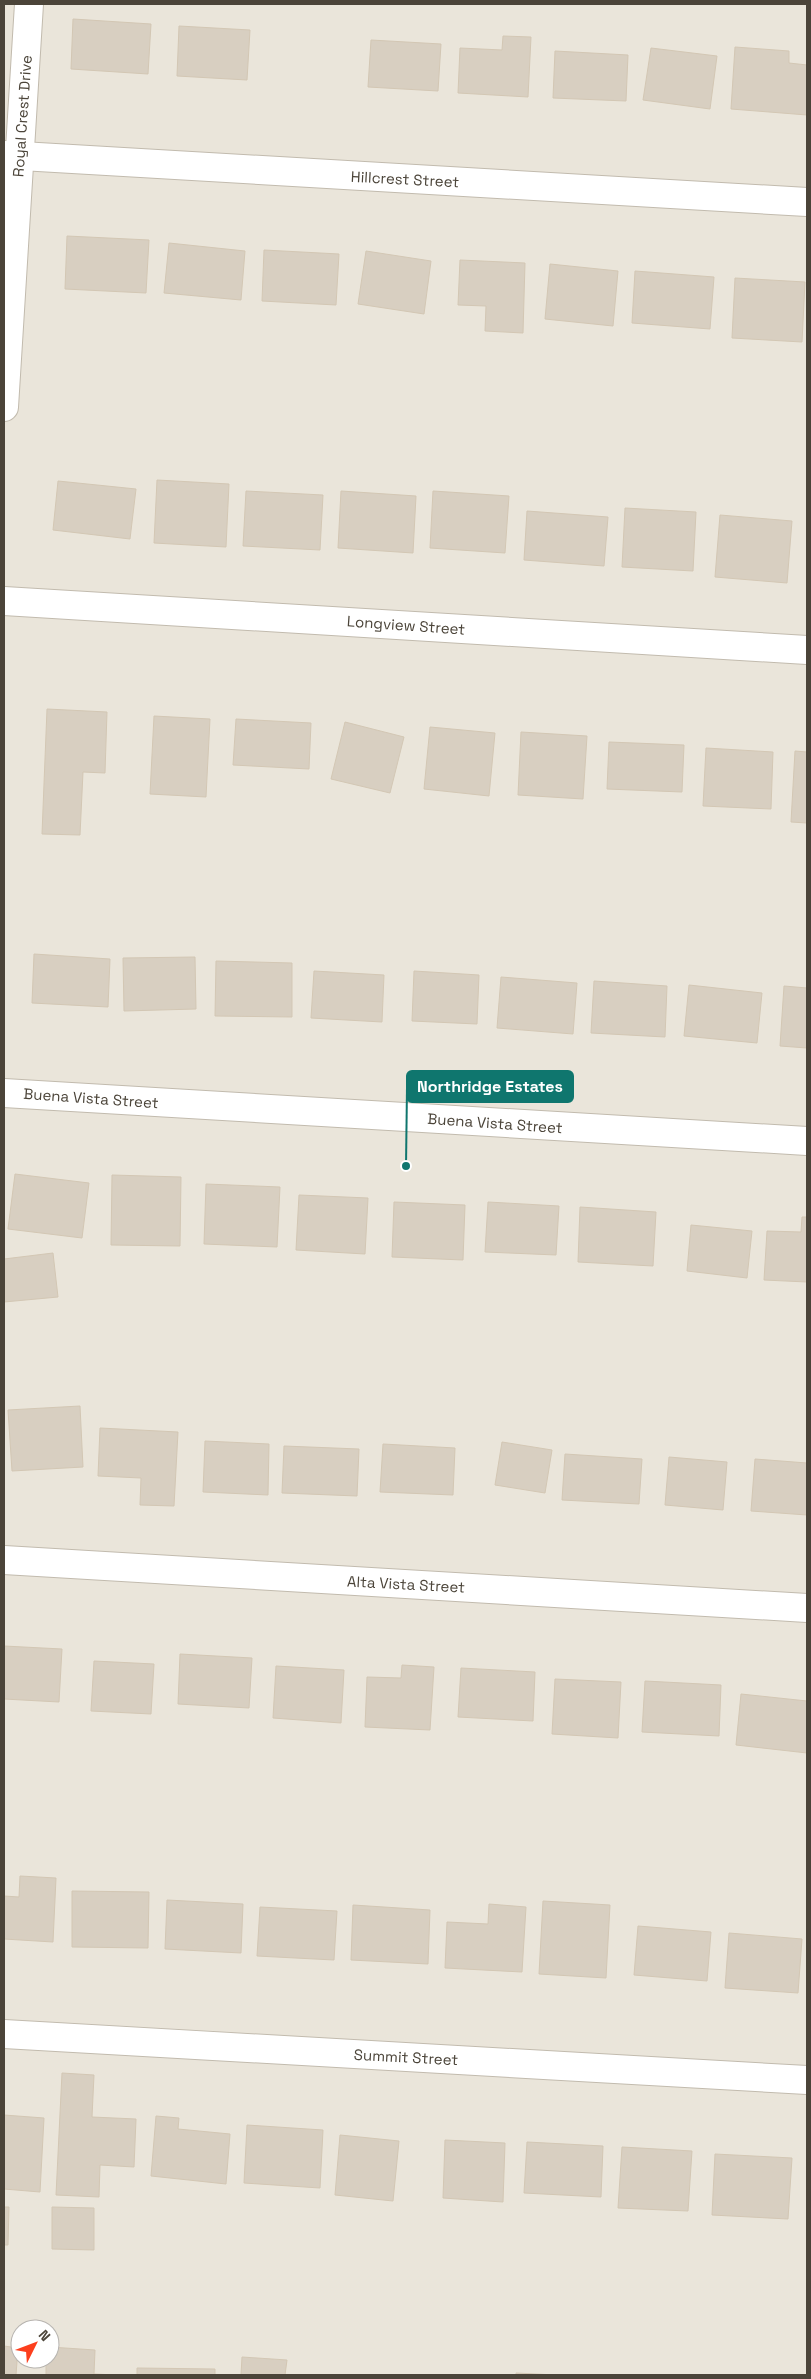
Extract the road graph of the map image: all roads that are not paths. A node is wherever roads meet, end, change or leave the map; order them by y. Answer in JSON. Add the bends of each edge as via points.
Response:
{"nodes":[{"id":1,"x":29,"y":4,"type":"edge"},
{"id":2,"x":11,"y":156,"type":"edge"},
{"id":3,"x":807,"y":202,"type":"edge"},
{"id":4,"x":4,"y":408,"type":"edge"},
{"id":5,"x":4,"y":600,"type":"edge"},
{"id":6,"x":807,"y":650,"type":"edge"},
{"id":7,"x":4,"y":1093,"type":"edge"},
{"id":8,"x":807,"y":1141,"type":"edge"},
{"id":9,"x":4,"y":1560,"type":"edge"},
{"id":10,"x":807,"y":1608,"type":"edge"},
{"id":11,"x":4,"y":2034,"type":"edge"},
{"id":12,"x":807,"y":2080,"type":"edge"}],
"edges":[{"from":1,"to":2,"type":"street","name":"Royal Crest Drive"},
{"from":2,"to":3,"type":"street","name":"Hillcrest Street"},
{"from":2,"to":4,"type":"street","name":"Royal Crest Drive"},
{"from":5,"to":6,"type":"street","name":"Longview Street"},
{"from":7,"to":8,"type":"street","name":"Buena Vista Street"},
{"from":9,"to":10,"type":"street","name":"Alta Vista Street"},
{"from":11,"to":12,"type":"street","name":"Summit Street"}]}
